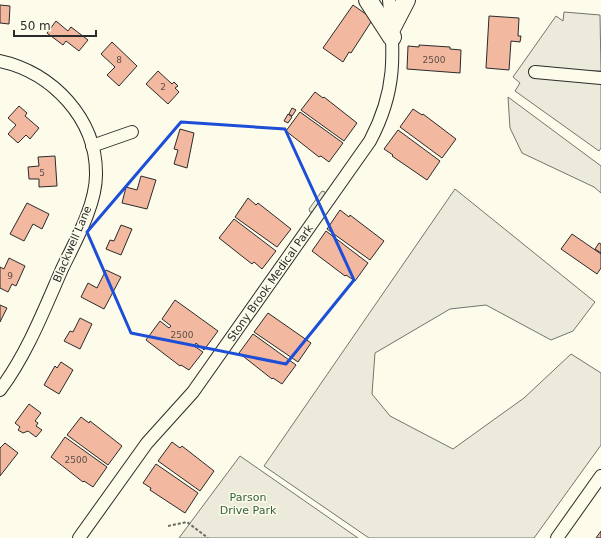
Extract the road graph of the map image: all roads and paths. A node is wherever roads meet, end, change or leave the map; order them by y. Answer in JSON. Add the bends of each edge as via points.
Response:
{"nodes":[{"id":1,"x":368,"y":0,"type":"edge"},
{"id":2,"x":389,"y":0,"type":"edge"},
{"id":3,"x":406,"y":0,"type":"edge"},
{"id":4,"x":392,"y":33,"type":"junction"},
{"id":5,"x":0,"y":61,"type":"edge"},
{"id":6,"x":535,"y":72,"type":"dead end"},
{"id":7,"x":601,"y":78,"type":"edge"},
{"id":8,"x":132,"y":132,"type":"dead end"},
{"id":9,"x":92,"y":146,"type":"junction"},
{"id":10,"x":0,"y":390,"type":"edge"},
{"id":11,"x":601,"y":476,"type":"edge"},
{"id":12,"x":168,"y":526,"type":"dead end"},
{"id":13,"x":79,"y":538,"type":"edge"},
{"id":14,"x":208,"y":538,"type":"edge"},
{"id":15,"x":557,"y":538,"type":"edge"}],
"edges":[{"from":1,"to":4,"type":"highway"},
{"from":2,"to":4,"type":"street","name":"Stony Brook Medical Park"},
{"from":3,"to":4,"type":"highway"},
{"from":4,"to":13,"type":"street","name":"Stony Brook Medical Park","via":[[393,67],[390,93],[382,118],[370,141],[193,392],[147,443]]},
{"from":5,"to":9,"type":"street","name":"Blackwell Lane","via":[[32,71],[50,83],[82,120]]},
{"from":6,"to":7,"type":"street"},
{"from":8,"to":9,"type":"street"},
{"from":9,"to":10,"type":"street","name":"Blackwell Lane","via":[[96,175],[87,214],[16,369]]},
{"from":11,"to":15,"type":"street"},
{"from":12,"to":14,"type":"path","via":[[187,522]]}]}
